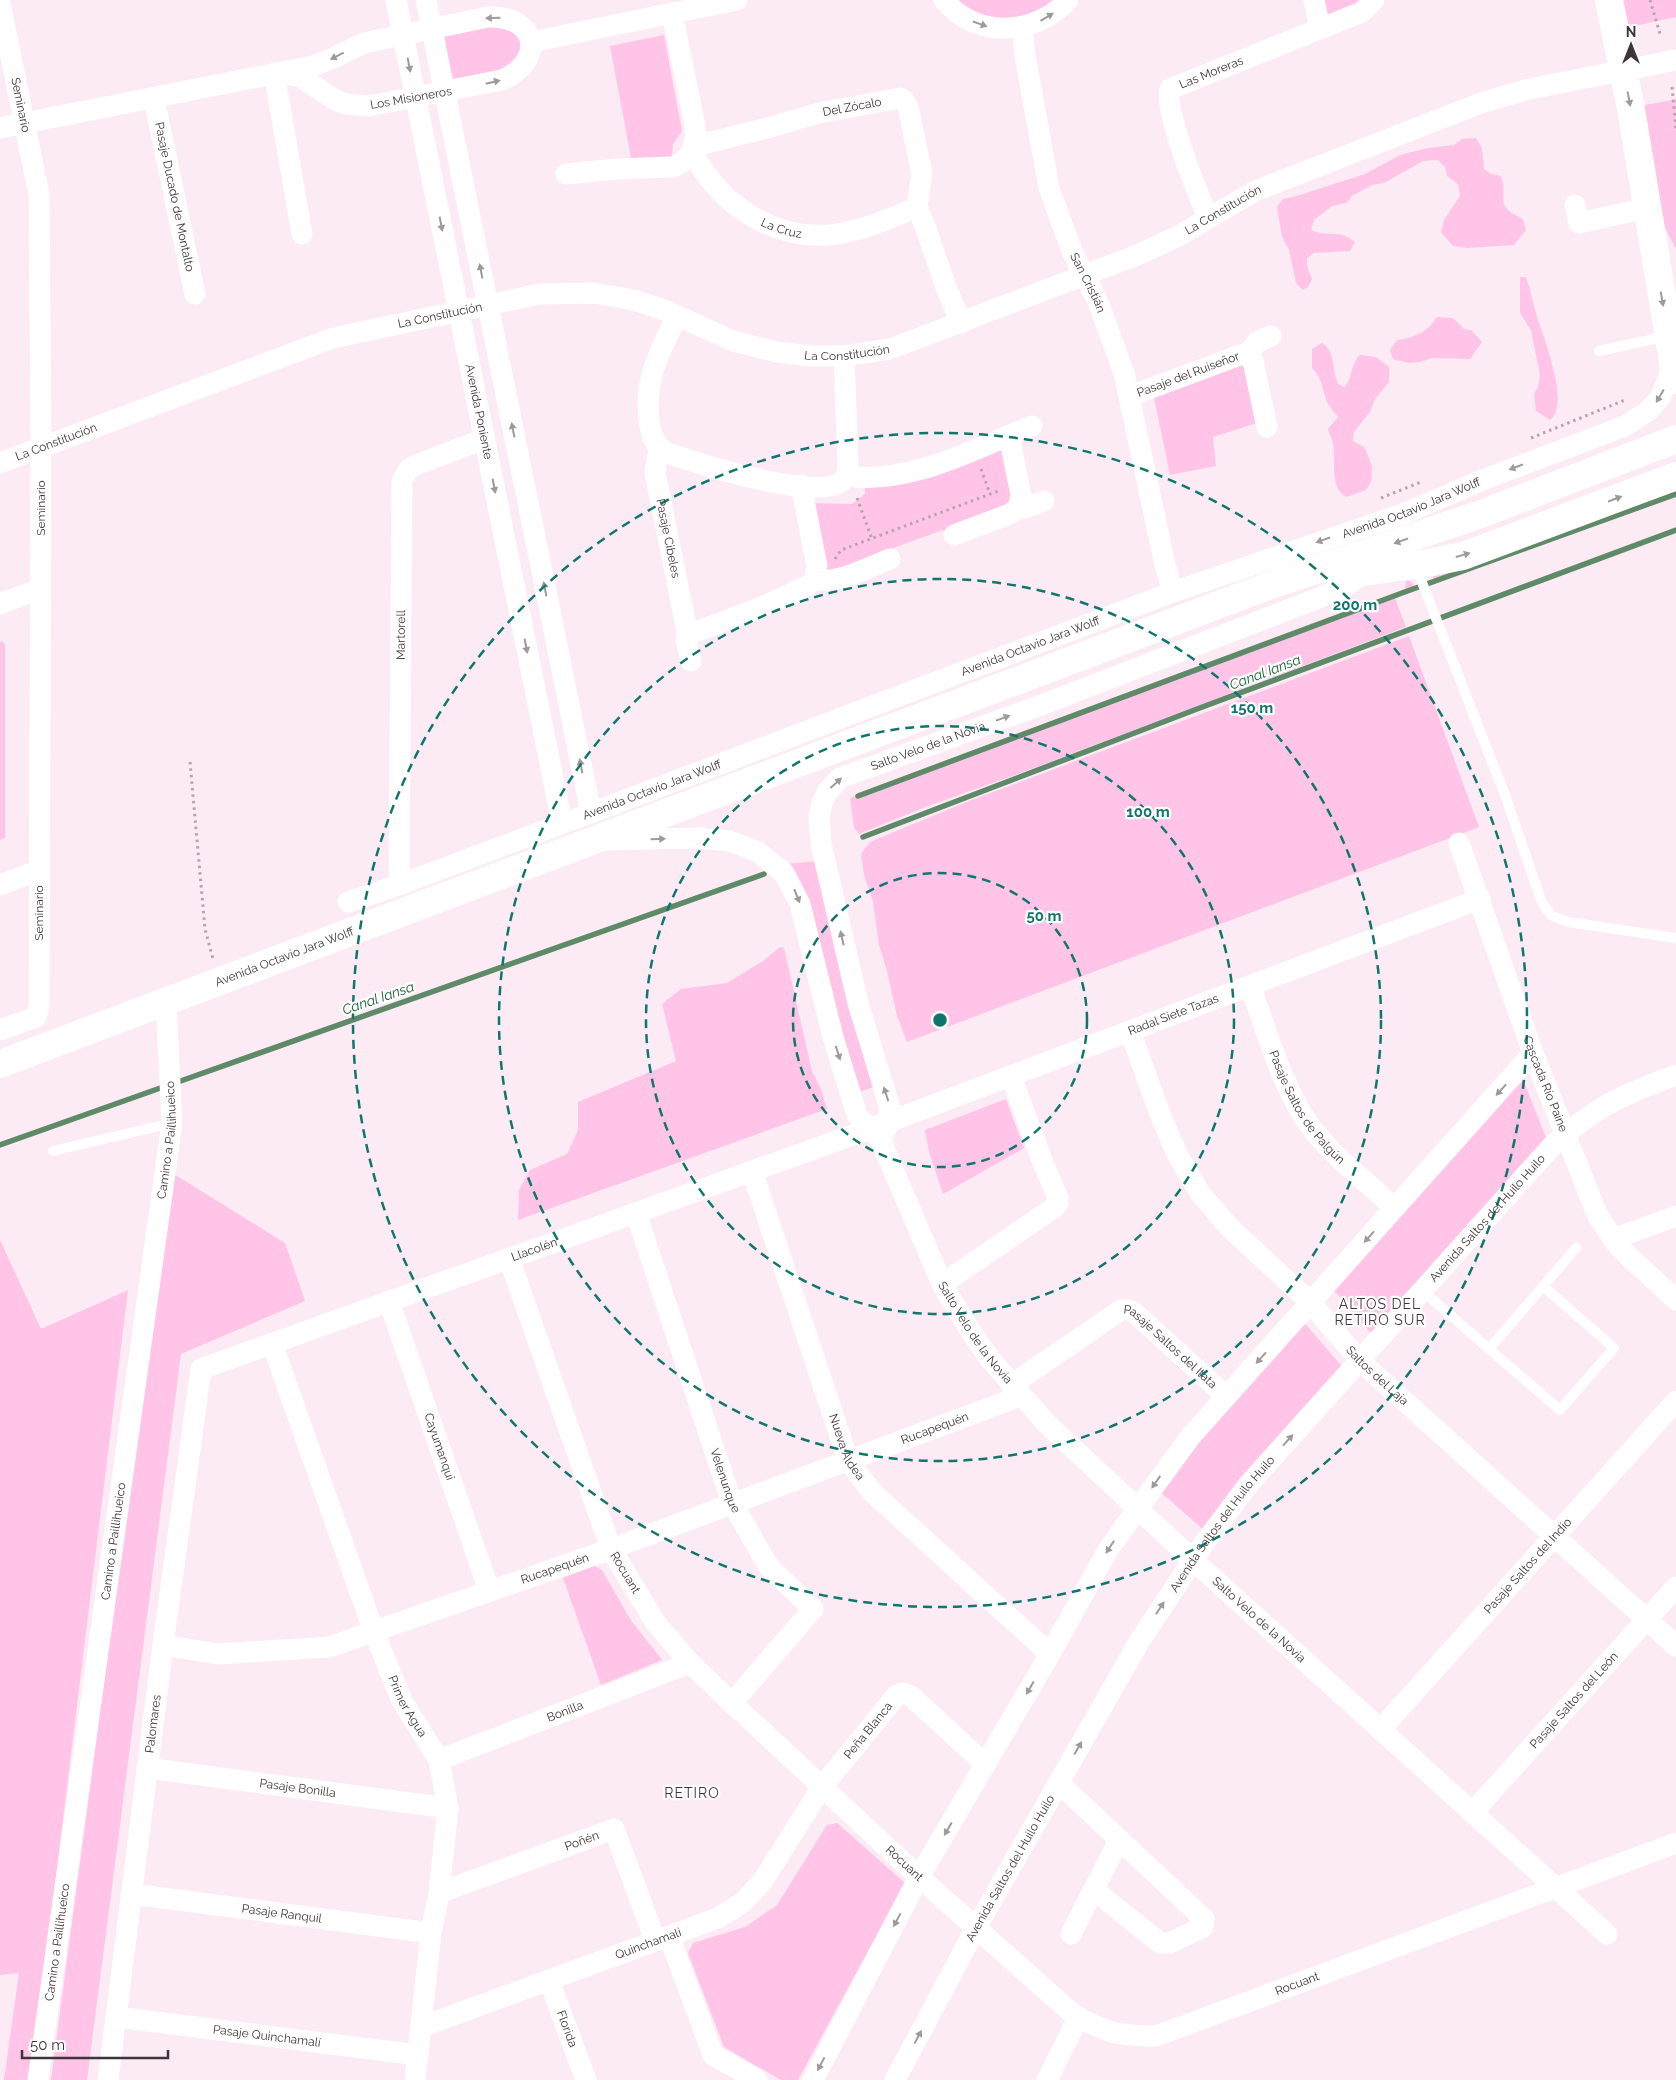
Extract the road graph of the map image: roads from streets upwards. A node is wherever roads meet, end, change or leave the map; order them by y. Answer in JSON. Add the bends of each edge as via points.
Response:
{"nodes":[{"id":1,"x":396,"y":0,"type":"edge"},
{"id":2,"x":426,"y":0,"type":"edge"},
{"id":3,"x":737,"y":0,"type":"edge"},
{"id":4,"x":944,"y":0,"type":"edge"},
{"id":5,"x":1068,"y":0,"type":"edge"},
{"id":6,"x":1314,"y":0,"type":"edge"},
{"id":7,"x":1374,"y":0,"type":"edge"},
{"id":8,"x":1609,"y":0,"type":"edge"},
{"id":9,"x":0,"y":3,"type":"edge"},
{"id":10,"x":672,"y":13,"type":"junction"},
{"id":11,"x":1022,"y":27,"type":"junction"},
{"id":12,"x":432,"y":28,"type":"junction"},
{"id":13,"x":1320,"y":28,"type":"junction"},
{"id":14,"x":403,"y":34,"type":"junction"},
{"id":15,"x":531,"y":42,"type":"junction"},
{"id":16,"x":1676,"y":60,"type":"edge"},
{"id":17,"x":1623,"y":70,"type":"junction"},
{"id":18,"x":274,"y":73,"type":"junction"},
{"id":19,"x":445,"y":92,"type":"junction"},
{"id":20,"x":416,"y":98,"type":"junction"},
{"id":21,"x":154,"y":99,"type":"junction"},
{"id":22,"x":25,"y":123,"type":"junction"},
{"id":23,"x":0,"y":128,"type":"edge"},
{"id":24,"x":694,"y":149,"type":"junction"},
{"id":25,"x":566,"y":174,"type":"dead end"},
{"id":26,"x":1575,"y":204,"type":"dead end"},
{"id":27,"x":917,"y":208,"type":"junction"},
{"id":28,"x":1648,"y":213,"type":"junction"},
{"id":29,"x":1208,"y":218,"type":"junction"},
{"id":30,"x":302,"y":234,"type":"dead end"},
{"id":31,"x":1676,"y":270,"type":"edge"},
{"id":32,"x":1084,"y":276,"type":"junction"},
{"id":33,"x":195,"y":294,"type":"dead end"},
{"id":34,"x":488,"y":305,"type":"junction"},
{"id":35,"x":459,"y":311,"type":"junction"},
{"id":36,"x":677,"y":316,"type":"junction"},
{"id":37,"x":961,"y":323,"type":"junction"},
{"id":38,"x":1271,"y":336,"type":"dead end"},
{"id":39,"x":1669,"y":341,"type":"junction"},
{"id":40,"x":1247,"y":355,"type":"junction"},
{"id":41,"x":844,"y":356,"type":"junction"},
{"id":42,"x":1676,"y":380,"type":"edge"},
{"id":43,"x":1130,"y":396,"type":"junction"},
{"id":44,"x":1032,"y":426,"type":"dead end"},
{"id":45,"x":1267,"y":427,"type":"dead end"},
{"id":46,"x":1009,"y":436,"type":"junction"},
{"id":47,"x":484,"y":439,"type":"junction"},
{"id":48,"x":1676,"y":439,"type":"edge"},
{"id":49,"x":41,"y":447,"type":"junction"},
{"id":50,"x":659,"y":448,"type":"junction"},
{"id":51,"x":0,"y":463,"type":"edge"},
{"id":52,"x":846,"y":476,"type":"junction"},
{"id":53,"x":1676,"y":476,"type":"edge"},
{"id":54,"x":801,"y":485,"type":"junction"},
{"id":55,"x":1044,"y":502,"type":"dead end"},
{"id":56,"x":1018,"y":508,"type":"junction"},
{"id":57,"x":954,"y":535,"type":"dead end"},
{"id":58,"x":890,"y":560,"type":"dead end"},
{"id":59,"x":1367,"y":572,"type":"junction"},
{"id":60,"x":814,"y":580,"type":"junction"},
{"id":61,"x":1271,"y":585,"type":"junction"},
{"id":62,"x":40,"y":589,"type":"junction"},
{"id":63,"x":1173,"y":592,"type":"junction"},
{"id":64,"x":0,"y":604,"type":"edge"},
{"id":65,"x":687,"y":628,"type":"junction"},
{"id":66,"x":691,"y":661,"type":"dead end"},
{"id":67,"x":562,"y":824,"type":"junction"},
{"id":68,"x":591,"y":827,"type":"junction"},
{"id":69,"x":1459,"y":843,"type":"dead end"},
{"id":70,"x":39,"y":870,"type":"junction"},
{"id":71,"x":0,"y":885,"type":"edge"},
{"id":72,"x":399,"y":885,"type":"junction"},
{"id":73,"x":1480,"y":899,"type":"junction"},
{"id":74,"x":348,"y":902,"type":"dead end"},
{"id":75,"x":1250,"y":986,"type":"junction"},
{"id":76,"x":166,"y":1002,"type":"junction"},
{"id":77,"x":0,"y":1030,"type":"edge"},
{"id":78,"x":1130,"y":1031,"type":"junction"},
{"id":79,"x":1533,"y":1053,"type":"junction"},
{"id":80,"x":0,"y":1064,"type":"edge"},
{"id":81,"x":1676,"y":1075,"type":"edge"},
{"id":82,"x":1011,"y":1076,"type":"junction"},
{"id":83,"x":877,"y":1131,"type":"junction"},
{"id":84,"x":1565,"y":1133,"type":"junction"},
{"id":85,"x":752,"y":1171,"type":"junction"},
{"id":86,"x":1394,"y":1208,"type":"junction"},
{"id":87,"x":636,"y":1213,"type":"junction"},
{"id":88,"x":1676,"y":1216,"type":"edge"},
{"id":89,"x":1613,"y":1239,"type":"junction"},
{"id":90,"x":509,"y":1258,"type":"junction"},
{"id":91,"x":942,"y":1284,"type":"junction"},
{"id":92,"x":1676,"y":1300,"type":"edge"},
{"id":93,"x":389,"y":1301,"type":"junction"},
{"id":94,"x":1310,"y":1302,"type":"junction"},
{"id":95,"x":272,"y":1343,"type":"junction"},
{"id":96,"x":1359,"y":1360,"type":"junction"},
{"id":97,"x":201,"y":1369,"type":"joint"},
{"id":98,"x":1016,"y":1391,"type":"junction"},
{"id":99,"x":1226,"y":1396,"type":"junction"},
{"id":100,"x":1676,"y":1401,"type":"edge"},
{"id":101,"x":848,"y":1460,"type":"junction"},
{"id":102,"x":732,"y":1503,"type":"junction"},
{"id":103,"x":1138,"y":1507,"type":"junction"},
{"id":104,"x":1554,"y":1537,"type":"junction"},
{"id":105,"x":611,"y":1549,"type":"junction"},
{"id":106,"x":1193,"y":1560,"type":"junction"},
{"id":107,"x":1676,"y":1587,"type":"edge"},
{"id":108,"x":489,"y":1590,"type":"junction"},
{"id":109,"x":1646,"y":1619,"type":"junction"},
{"id":110,"x":374,"y":1632,"type":"junction"},
{"id":111,"x":163,"y":1645,"type":"junction"},
{"id":112,"x":1676,"y":1646,"type":"edge"},
{"id":113,"x":1050,"y":1654,"type":"junction"},
{"id":114,"x":690,"y":1663,"type":"junction"},
{"id":115,"x":732,"y":1703,"type":"junction"},
{"id":116,"x":1380,"y":1730,"type":"junction"},
{"id":117,"x":439,"y":1760,"type":"junction"},
{"id":118,"x":985,"y":1764,"type":"junction"},
{"id":119,"x":148,"y":1768,"type":"junction"},
{"id":120,"x":1059,"y":1783,"type":"junction"},
{"id":121,"x":822,"y":1787,"type":"junction"},
{"id":122,"x":448,"y":1808,"type":"junction"},
{"id":123,"x":1472,"y":1813,"type":"junction"},
{"id":124,"x":1119,"y":1840,"type":"junction"},
{"id":125,"x":1676,"y":1843,"type":"edge"},
{"id":126,"x":919,"y":1877,"type":"junction"},
{"id":127,"x":1556,"y":1888,"type":"junction"},
{"id":128,"x":1094,"y":1890,"type":"junction"},
{"id":129,"x":439,"y":1892,"type":"junction"},
{"id":130,"x":132,"y":1894,"type":"junction"},
{"id":131,"x":976,"y":1928,"type":"junction"},
{"id":132,"x":431,"y":1933,"type":"junction"},
{"id":133,"x":1071,"y":1934,"type":"dead end"},
{"id":134,"x":1607,"y":1934,"type":"dead end"},
{"id":135,"x":662,"y":1938,"type":"junction"},
{"id":136,"x":549,"y":1980,"type":"junction"},
{"id":137,"x":116,"y":2017,"type":"junction"},
{"id":138,"x":1078,"y":2018,"type":"junction"},
{"id":139,"x":421,"y":2027,"type":"junction"},
{"id":140,"x":418,"y":2055,"type":"junction"},
{"id":141,"x":38,"y":2080,"type":"edge"},
{"id":142,"x":108,"y":2080,"type":"edge"},
{"id":143,"x":415,"y":2080,"type":"edge"},
{"id":144,"x":586,"y":2080,"type":"edge"},
{"id":145,"x":758,"y":2080,"type":"edge"},
{"id":146,"x":813,"y":2080,"type":"edge"},
{"id":147,"x":896,"y":2080,"type":"edge"},
{"id":148,"x":1047,"y":2080,"type":"edge"}],
"edges":[{"from":1,"to":14,"type":"street","name":"Avenida Poniente"},
{"from":2,"to":12,"type":"street"},
{"from":3,"to":10,"type":"street"},
{"from":4,"to":11,"type":"street","one_way":true,"via":[[976,23],[997,28]]},
{"from":11,"to":5,"type":"street","one_way":true,"via":[[1048,17]]},
{"from":6,"to":13,"type":"street"},
{"from":7,"to":13,"type":"street","name":"Las Moreras","via":[[1362,12]]},
{"from":8,"to":17,"type":"main road"},
{"from":9,"to":22,"type":"street","name":"Seminario"},
{"from":10,"to":15,"type":"street"},
{"from":10,"to":24,"type":"street","name":"La Cruz","via":[[695,126]]},
{"from":11,"to":32,"type":"street","name":"San Cristián","via":[[1049,188]]},
{"from":12,"to":14,"type":"street","name":"Los Misioneros"},
{"from":15,"to":12,"type":"street","name":"Los Misioneros","one_way":true,"via":[[520,25],[502,18],[488,17]]},
{"from":12,"to":19,"type":"street"},
{"from":13,"to":29,"type":"street","name":"Las Moreras","via":[[1170,90],[1169,98],[1181,145]]},
{"from":14,"to":18,"type":"street","name":"Los Misioneros","one_way":true,"via":[[364,42],[322,63]]},
{"from":14,"to":20,"type":"street","name":"Avenida Poniente","one_way":true},
{"from":19,"to":15,"type":"street","name":"Los Misioneros","one_way":true,"via":[[508,77],[527,61]]},
{"from":16,"to":17,"type":"street","name":"La Constitución"},
{"from":17,"to":28,"type":"main road","one_way":true},
{"from":17,"to":29,"type":"street","name":"La Constitución","via":[[1481,102],[1263,188]]},
{"from":18,"to":20,"type":"street","name":"Los Misioneros","via":[[299,76],[346,104],[369,106]]},
{"from":18,"to":21,"type":"street","name":"Los Misioneros"},
{"from":18,"to":30,"type":"street"},
{"from":19,"to":20,"type":"street","name":"Los Misioneros"},
{"from":34,"to":19,"type":"street","one_way":true},
{"from":20,"to":35,"type":"street","name":"Avenida Poniente","one_way":true},
{"from":21,"to":22,"type":"street","name":"Los Misioneros"},
{"from":21,"to":33,"type":"street","name":"Pasaje Ducado de Montalto"},
{"from":22,"to":23,"type":"street","name":"Los Misioneros"},
{"from":22,"to":49,"type":"street","name":"Seminario","via":[[39,195]]},
{"from":24,"to":25,"type":"street","name":"Del Zócalo","via":[[672,167]]},
{"from":24,"to":27,"type":"street","name":"La Cruz","via":[[708,179],[730,201],[779,229],[813,235],[838,233]]},
{"from":24,"to":27,"type":"street","name":"Del Zócalo","via":[[819,113],[900,98],[908,107],[922,174]]},
{"from":26,"to":28,"type":"street","via":[[1579,223]]},
{"from":27,"to":37,"type":"street"},
{"from":28,"to":31,"type":"main road"},
{"from":28,"to":39,"type":"main road","one_way":true},
{"from":29,"to":32,"type":"street","name":"La Constitución","via":[[1154,248]]},
{"from":32,"to":37,"type":"street","name":"La Constitución"},
{"from":32,"to":43,"type":"street","name":"San Cristián","via":[[1098,302]]},
{"from":34,"to":35,"type":"street","name":"La Constitución"},
{"from":34,"to":36,"type":"street","name":"La Constitución","via":[[540,294],[594,292],[634,300]]},
{"from":68,"to":34,"type":"street","one_way":true},
{"from":35,"to":47,"type":"street","name":"Avenida Poniente"},
{"from":35,"to":49,"type":"street","name":"La Constitución","via":[[324,341]]},
{"from":36,"to":41,"type":"street","name":"La Constitución","via":[[747,346],[793,354]]},
{"from":36,"to":50,"type":"street","via":[[656,359],[648,390],[651,432]]},
{"from":37,"to":41,"type":"street","name":"La Constitución","via":[[890,349]]},
{"from":38,"to":40,"type":"street","name":"Pasaje del Ruiseñor","via":[[1257,342]]},
{"from":39,"to":42,"type":"main road"},
{"from":39,"to":63,"type":"street","name":"Avenida Octavio Jara Wolff","one_way":true,"via":[[1671,361],[1660,398],[1648,412],[1625,426],[1402,514]]},
{"from":40,"to":43,"type":"street","name":"Pasaje del Ruiseñor"},
{"from":40,"to":45,"type":"street","name":"Pasaje del Ruiseñor","via":[[1253,361]]},
{"from":41,"to":52,"type":"street"},
{"from":43,"to":63,"type":"street","name":"San Cristián"},
{"from":44,"to":46,"type":"street"},
{"from":46,"to":52,"type":"street","via":[[923,468],[888,477]]},
{"from":46,"to":56,"type":"street","via":[[1019,484],[1021,500]]},
{"from":47,"to":67,"type":"street","name":"Avenida Poniente","one_way":true},
{"from":47,"to":72,"type":"street","name":"Martorell","via":[[416,465],[408,470],[402,481]]},
{"from":48,"to":61,"type":"main road","name":"Avenida Octavio Jara Wolff","one_way":true,"via":[[1481,514]]},
{"from":49,"to":51,"type":"street","name":"La Constitución"},
{"from":49,"to":62,"type":"street","name":"Seminario"},
{"from":50,"to":54,"type":"street","via":[[731,474]]},
{"from":50,"to":65,"type":"street","name":"Pasaje Cibeles","via":[[655,473]]},
{"from":52,"to":54,"type":"street","via":[[828,486]]},
{"from":59,"to":53,"type":"main road","name":"Avenida Octavio Jara Wolff","one_way":true,"via":[[1445,560],[1480,550]]},
{"from":54,"to":60,"type":"street","via":[[817,566]]},
{"from":55,"to":56,"type":"street"},
{"from":56,"to":57,"type":"street"},
{"from":58,"to":60,"type":"street","via":[[846,576]]},
{"from":59,"to":61,"type":"main road","name":"Avenida Octavio Jara Wolff","via":[[1295,586]]},
{"from":83,"to":59,"type":"street","name":"Salto Velo de la Novia","one_way":true,"via":[[889,1105],[860,1011],[821,844],[819,816],[828,792],[840,778],[1044,704],[1342,589]]},
{"from":60,"to":65,"type":"street","via":[[753,611],[698,632]]},
{"from":61,"to":68,"type":"main road","name":"Avenida Octavio Jara Wolff"},
{"from":62,"to":64,"type":"street"},
{"from":62,"to":70,"type":"street","name":"Seminario"},
{"from":63,"to":68,"type":"street","name":"Avenida Octavio Jara Wolff"},
{"from":65,"to":66,"type":"street","name":"Pasaje Cibeles"},
{"from":67,"to":68,"type":"street","name":"Avenida Octavio Jara Wolff"},
{"from":67,"to":72,"type":"street","name":"Avenida Octavio Jara Wolff"},
{"from":68,"to":76,"type":"main road","name":"Avenida Octavio Jara Wolff"},
{"from":68,"to":83,"type":"street","name":"Salto Velo de la Novia","one_way":true,"via":[[730,841],[758,852],[784,873],[800,904],[833,1037],[857,1114]]},
{"from":69,"to":73,"type":"street","name":"Cascada Río Paine"},
{"from":70,"to":71,"type":"street"},
{"from":70,"to":77,"type":"street","name":"Seminario","via":[[39,1006],[36,1017]]},
{"from":72,"to":74,"type":"street","name":"Avenida Octavio Jara Wolff"},
{"from":73,"to":75,"type":"street","name":"Radal Siete Tazas"},
{"from":73,"to":79,"type":"street","name":"Cascada Río Paine"},
{"from":75,"to":78,"type":"street","name":"Radal Siete Tazas"},
{"from":75,"to":86,"type":"street","name":"Pasaje Saltos de Palgún","via":[[1285,1079],[1308,1123],[1330,1149]]},
{"from":76,"to":80,"type":"main road","name":"Avenida Octavio Jara Wolff"},
{"from":76,"to":141,"type":"street","name":"Camino a Paillihueico","via":[[172,1123]]},
{"from":78,"to":82,"type":"street","name":"Radal Siete Tazas"},
{"from":78,"to":94,"type":"street","name":"Saltos del Laja","via":[[1187,1174],[1229,1227]]},
{"from":79,"to":84,"type":"street","name":"Cascada Río Paine"},
{"from":79,"to":86,"type":"street","one_way":true},
{"from":81,"to":84,"type":"street","name":"Avenida Saltos del Huilo Huilo","via":[[1609,1102]]},
{"from":82,"to":83,"type":"street","name":"Radal Siete Tazas"},
{"from":82,"to":91,"type":"street","via":[[1058,1203]]},
{"from":83,"to":85,"type":"street","name":"Llacolén"},
{"from":83,"to":91,"type":"street","name":"Salto Velo de la Novia"},
{"from":84,"to":89,"type":"street","name":"Cascada Río Paine","via":[[1597,1214]]},
{"from":84,"to":96,"type":"street","name":"Avenida Saltos del Huilo Huilo"},
{"from":85,"to":87,"type":"street","name":"Llacolén"},
{"from":85,"to":101,"type":"street","name":"Nueva Aldea"},
{"from":86,"to":94,"type":"street","one_way":true},
{"from":87,"to":90,"type":"street","name":"Llacolén"},
{"from":87,"to":102,"type":"street","name":"Velenunque"},
{"from":88,"to":89,"type":"street"},
{"from":89,"to":92,"type":"street","name":"Cascada Río Paine"},
{"from":90,"to":93,"type":"street","name":"Llacolén"},
{"from":90,"to":105,"type":"street","name":"Rocuant"},
{"from":91,"to":98,"type":"street","name":"Salto Velo de la Novia","via":[[971,1332]]},
{"from":93,"to":95,"type":"street","name":"Llacolén"},
{"from":93,"to":108,"type":"street","name":"Cayumanqui"},
{"from":94,"to":96,"type":"street","name":"Saltos del Laja"},
{"from":94,"to":99,"type":"street","one_way":true},
{"from":95,"to":97,"type":"street","name":"Llacolén"},
{"from":95,"to":110,"type":"street","name":"Primer Agua"},
{"from":96,"to":104,"type":"street","name":"Saltos del Laja"},
{"from":106,"to":96,"type":"street","name":"Avenida Saltos del Huilo Huilo","one_way":true,"via":[[1238,1496]]},
{"from":97,"to":111,"type":"street","name":"Palomares"},
{"from":98,"to":99,"type":"street","name":"Pasaje Saltos del Itata","via":[[1126,1309],[1137,1315]]},
{"from":98,"to":101,"type":"street","name":"Rucapequén"},
{"from":98,"to":103,"type":"street","name":"Salto Velo de la Novia"},
{"from":99,"to":103,"type":"street","one_way":true,"via":[[1179,1450]]},
{"from":100,"to":104,"type":"street","name":"Pasaje Saltos del Indio"},
{"from":101,"to":102,"type":"street","name":"Rucapequén"},
{"from":101,"to":113,"type":"street","name":"Nueva Aldea","via":[[871,1491]]},
{"from":102,"to":105,"type":"street","name":"Rucapequén"},
{"from":102,"to":115,"type":"street","name":"Velenunque","via":[[769,1567],[813,1609]]},
{"from":103,"to":106,"type":"street","name":"Salto Velo de la Novia"},
{"from":103,"to":113,"type":"street","one_way":true,"via":[[1108,1550]]},
{"from":104,"to":109,"type":"street","name":"Saltos del Laja"},
{"from":104,"to":116,"type":"street","name":"Pasaje Saltos del Indio"},
{"from":105,"to":108,"type":"street","name":"Rucapequén"},
{"from":105,"to":114,"type":"street","name":"Rocuant","via":[[655,1622]]},
{"from":106,"to":116,"type":"street","name":"Salto Velo de la Novia"},
{"from":120,"to":106,"type":"street","name":"Avenida Saltos del Huilo Huilo","one_way":true,"via":[[1139,1642]]},
{"from":107,"to":109,"type":"street","name":"Pasaje Saltos del León"},
{"from":108,"to":110,"type":"street","name":"Rucapequén"},
{"from":109,"to":112,"type":"street","name":"Saltos del Laja"},
{"from":109,"to":123,"type":"street","name":"Pasaje Saltos del León"},
{"from":110,"to":111,"type":"street","name":"Rucapequén","via":[[329,1647],[227,1654]]},
{"from":110,"to":117,"type":"street","name":"Primer Agua","via":[[402,1701]]},
{"from":111,"to":119,"type":"street","name":"Palomares"},
{"from":113,"to":118,"type":"street","one_way":true},
{"from":114,"to":115,"type":"street","name":"Rocuant"},
{"from":114,"to":117,"type":"street","name":"Bonilla"},
{"from":115,"to":121,"type":"street","name":"Rocuant"},
{"from":116,"to":123,"type":"street","name":"Salto Velo de la Novia"},
{"from":117,"to":122,"type":"street","name":"Primer Agua"},
{"from":118,"to":121,"type":"street","name":"Peña Blanca","via":[[911,1696],[903,1693],[897,1695]]},
{"from":118,"to":126,"type":"street","one_way":true},
{"from":119,"to":122,"type":"street","name":"Pasaje Bonilla"},
{"from":119,"to":130,"type":"street","name":"Palomares"},
{"from":120,"to":124,"type":"street"},
{"from":120,"to":131,"type":"street","name":"Avenida Saltos del Huilo Huilo"},
{"from":121,"to":126,"type":"street","name":"Rocuant"},
{"from":121,"to":135,"type":"street","name":"Quinchamali","via":[[762,1882],[742,1903],[718,1918]]},
{"from":122,"to":129,"type":"street","name":"Primer Agua"},
{"from":123,"to":127,"type":"street","name":"Salto Velo de la Novia"},
{"from":124,"to":128,"type":"street"},
{"from":124,"to":128,"type":"street","via":[[1204,1919],[1203,1927],[1170,1943],[1160,1943]]},
{"from":125,"to":127,"type":"street","name":"Rocuant"},
{"from":126,"to":131,"type":"street","name":"Rocuant"},
{"from":126,"to":146,"type":"street","one_way":true},
{"from":127,"to":134,"type":"street","name":"Salto Velo de la Novia"},
{"from":127,"to":138,"type":"street","name":"Rocuant","via":[[1156,2036],[1119,2034]]},
{"from":128,"to":133,"type":"street"},
{"from":129,"to":132,"type":"street","name":"Primer Agua"},
{"from":129,"to":135,"type":"street","name":"Poñén","via":[[614,1829]]},
{"from":130,"to":132,"type":"street","name":"Pasaje Ranquil"},
{"from":130,"to":137,"type":"street","name":"Palomares"},
{"from":131,"to":138,"type":"street","name":"Rocuant"},
{"from":147,"to":131,"type":"street","name":"Avenida Saltos del Huilo Huilo","one_way":true},
{"from":132,"to":139,"type":"street","name":"Primer Agua"},
{"from":135,"to":136,"type":"street","name":"Quinchamali"},
{"from":135,"to":145,"type":"street","name":"Poñén","via":[[714,2055]]},
{"from":136,"to":139,"type":"street","name":"Quinchamali"},
{"from":136,"to":144,"type":"street","name":"Florida"},
{"from":137,"to":140,"type":"street","name":"Pasaje Quinchamalí"},
{"from":137,"to":142,"type":"street","name":"Palomares"},
{"from":138,"to":148,"type":"street"},
{"from":139,"to":140,"type":"street","name":"Primer Agua"},
{"from":140,"to":143,"type":"street","name":"Primer Agua"}]}
